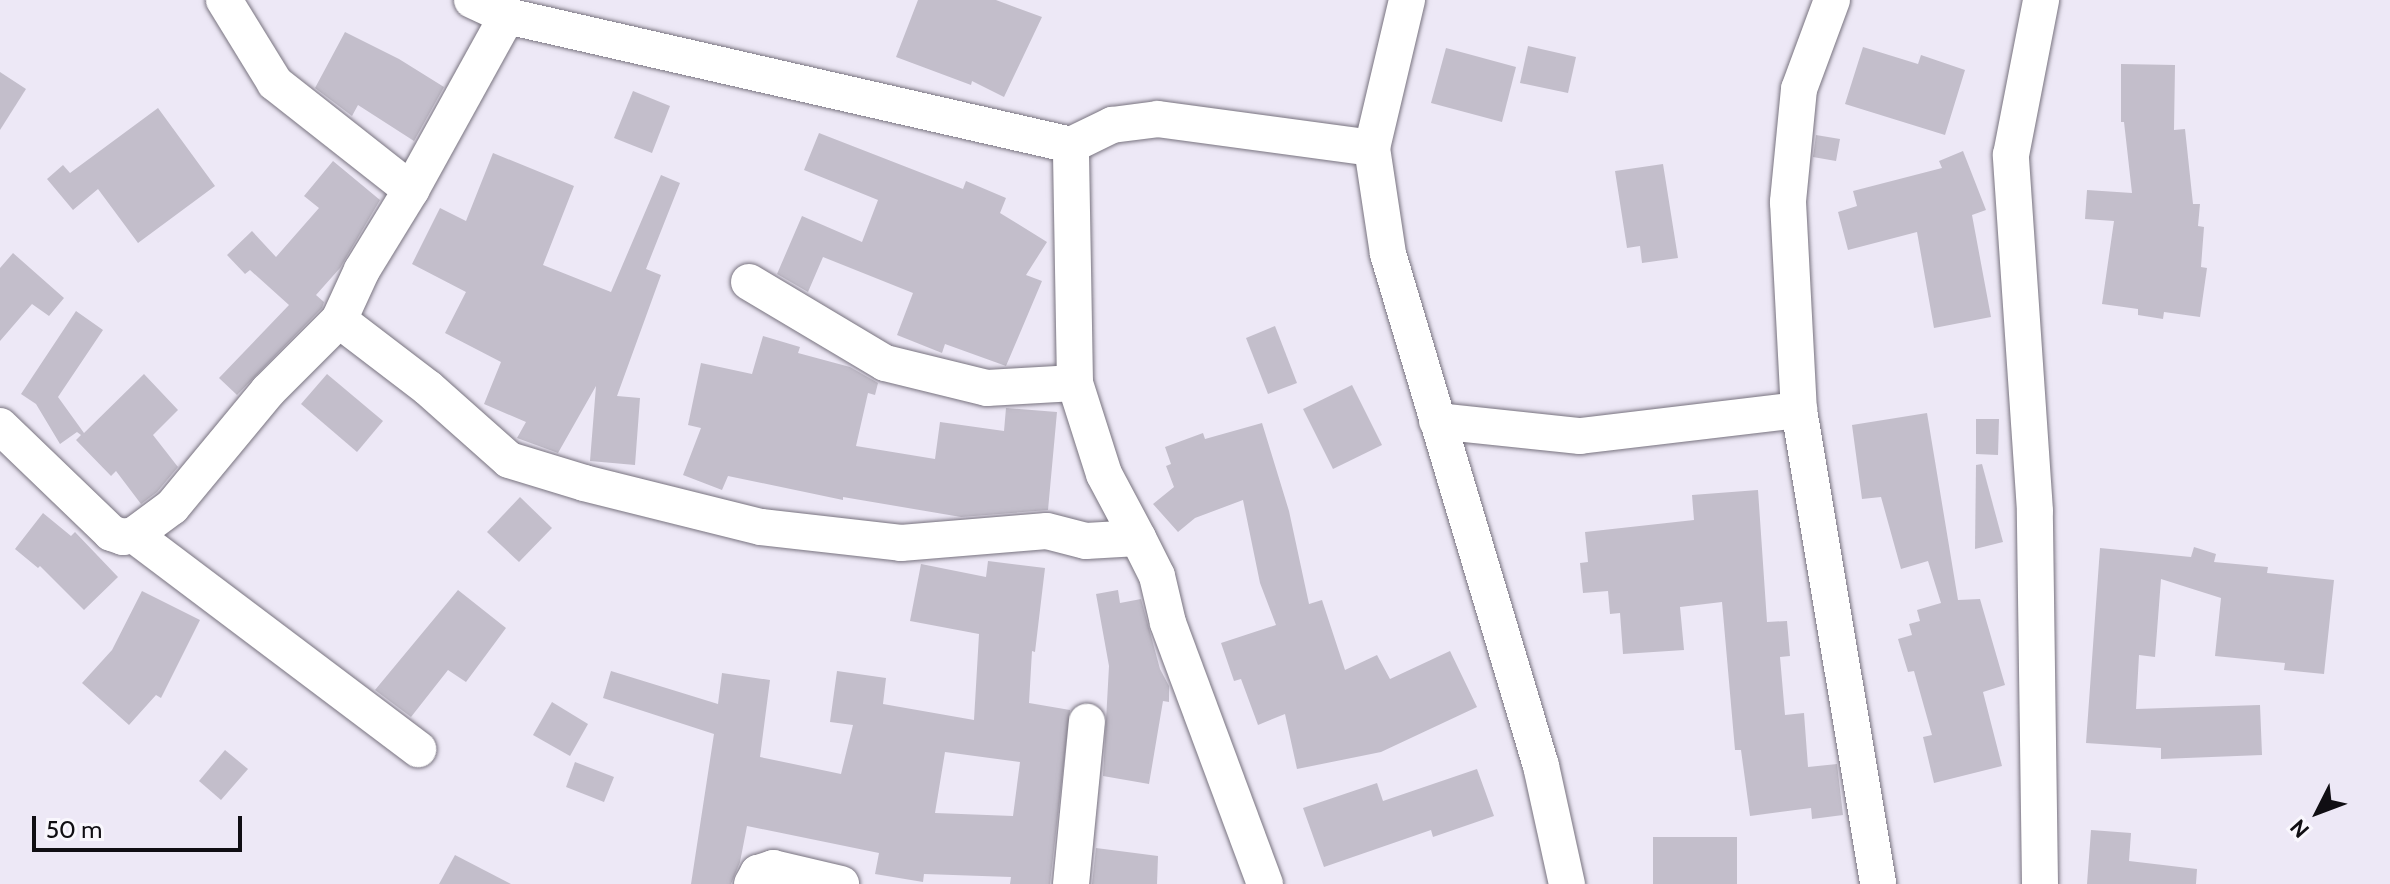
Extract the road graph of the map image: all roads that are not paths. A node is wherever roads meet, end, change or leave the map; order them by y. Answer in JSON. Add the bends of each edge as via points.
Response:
{"nodes":[{"id":1,"x":224,"y":0,"type":"edge"},
{"id":2,"x":472,"y":0,"type":"edge"},
{"id":3,"x":1407,"y":0,"type":"edge"},
{"id":4,"x":1832,"y":0,"type":"edge"},
{"id":5,"x":2041,"y":0,"type":"edge"},
{"id":6,"x":507,"y":16,"type":"junction"},
{"id":7,"x":1071,"y":145,"type":"junction"},
{"id":8,"x":1372,"y":148,"type":"junction"},
{"id":9,"x":411,"y":190,"type":"junction"},
{"id":10,"x":749,"y":282,"type":"dead end"},
{"id":11,"x":339,"y":320,"type":"junction"},
{"id":12,"x":1075,"y":383,"type":"junction"},
{"id":13,"x":1799,"y":410,"type":"junction"},
{"id":14,"x":1437,"y":421,"type":"junction"},
{"id":15,"x":0,"y":426,"type":"edge"},
{"id":16,"x":134,"y":535,"type":"junction"},
{"id":17,"x":1138,"y":538,"type":"junction"},
{"id":18,"x":1087,"y":722,"type":"dead end"},
{"id":19,"x":418,"y":749,"type":"dead end"},
{"id":20,"x":752,"y":884,"type":"edge"},
{"id":21,"x":841,"y":884,"type":"edge"},
{"id":22,"x":1071,"y":884,"type":"edge"},
{"id":23,"x":1265,"y":884,"type":"edge"},
{"id":24,"x":1567,"y":884,"type":"edge"},
{"id":25,"x":1878,"y":884,"type":"edge"},
{"id":26,"x":2040,"y":884,"type":"edge"}],
"edges":[{"from":1,"to":9,"type":"street","via":[[275,83]]},
{"from":2,"to":6,"type":"street"},
{"from":3,"to":8,"type":"street"},
{"from":4,"to":13,"type":"street","via":[[1799,89],[1788,202]]},
{"from":5,"to":26,"type":"street","via":[[2011,155],[2035,511]]},
{"from":6,"to":7,"type":"street"},
{"from":6,"to":9,"type":"street"},
{"from":7,"to":8,"type":"street","via":[[1112,125],[1158,119]]},
{"from":7,"to":12,"type":"street"},
{"from":8,"to":14,"type":"street","via":[[1388,254]]},
{"from":9,"to":11,"type":"street","via":[[362,270]]},
{"from":10,"to":12,"type":"street","via":[[885,363],[987,388]]},
{"from":11,"to":16,"type":"street","via":[[268,391],[172,507]]},
{"from":11,"to":17,"type":"street","via":[[428,388],[509,460],[584,483],[761,527],[901,543],[1047,531],[1086,541]]},
{"from":12,"to":17,"type":"street","via":[[1104,474]]},
{"from":13,"to":14,"type":"street","via":[[1580,436]]},
{"from":13,"to":25,"type":"street"},
{"from":14,"to":24,"type":"street","via":[[1541,766]]},
{"from":15,"to":16,"type":"street","via":[[111,533]]},
{"from":16,"to":19,"type":"street"},
{"from":17,"to":23,"type":"street","via":[[1157,576],[1168,623]]},
{"from":18,"to":22,"type":"street"},
{"from":20,"to":21,"type":"street","via":[[758,873],[773,868]]}]}
